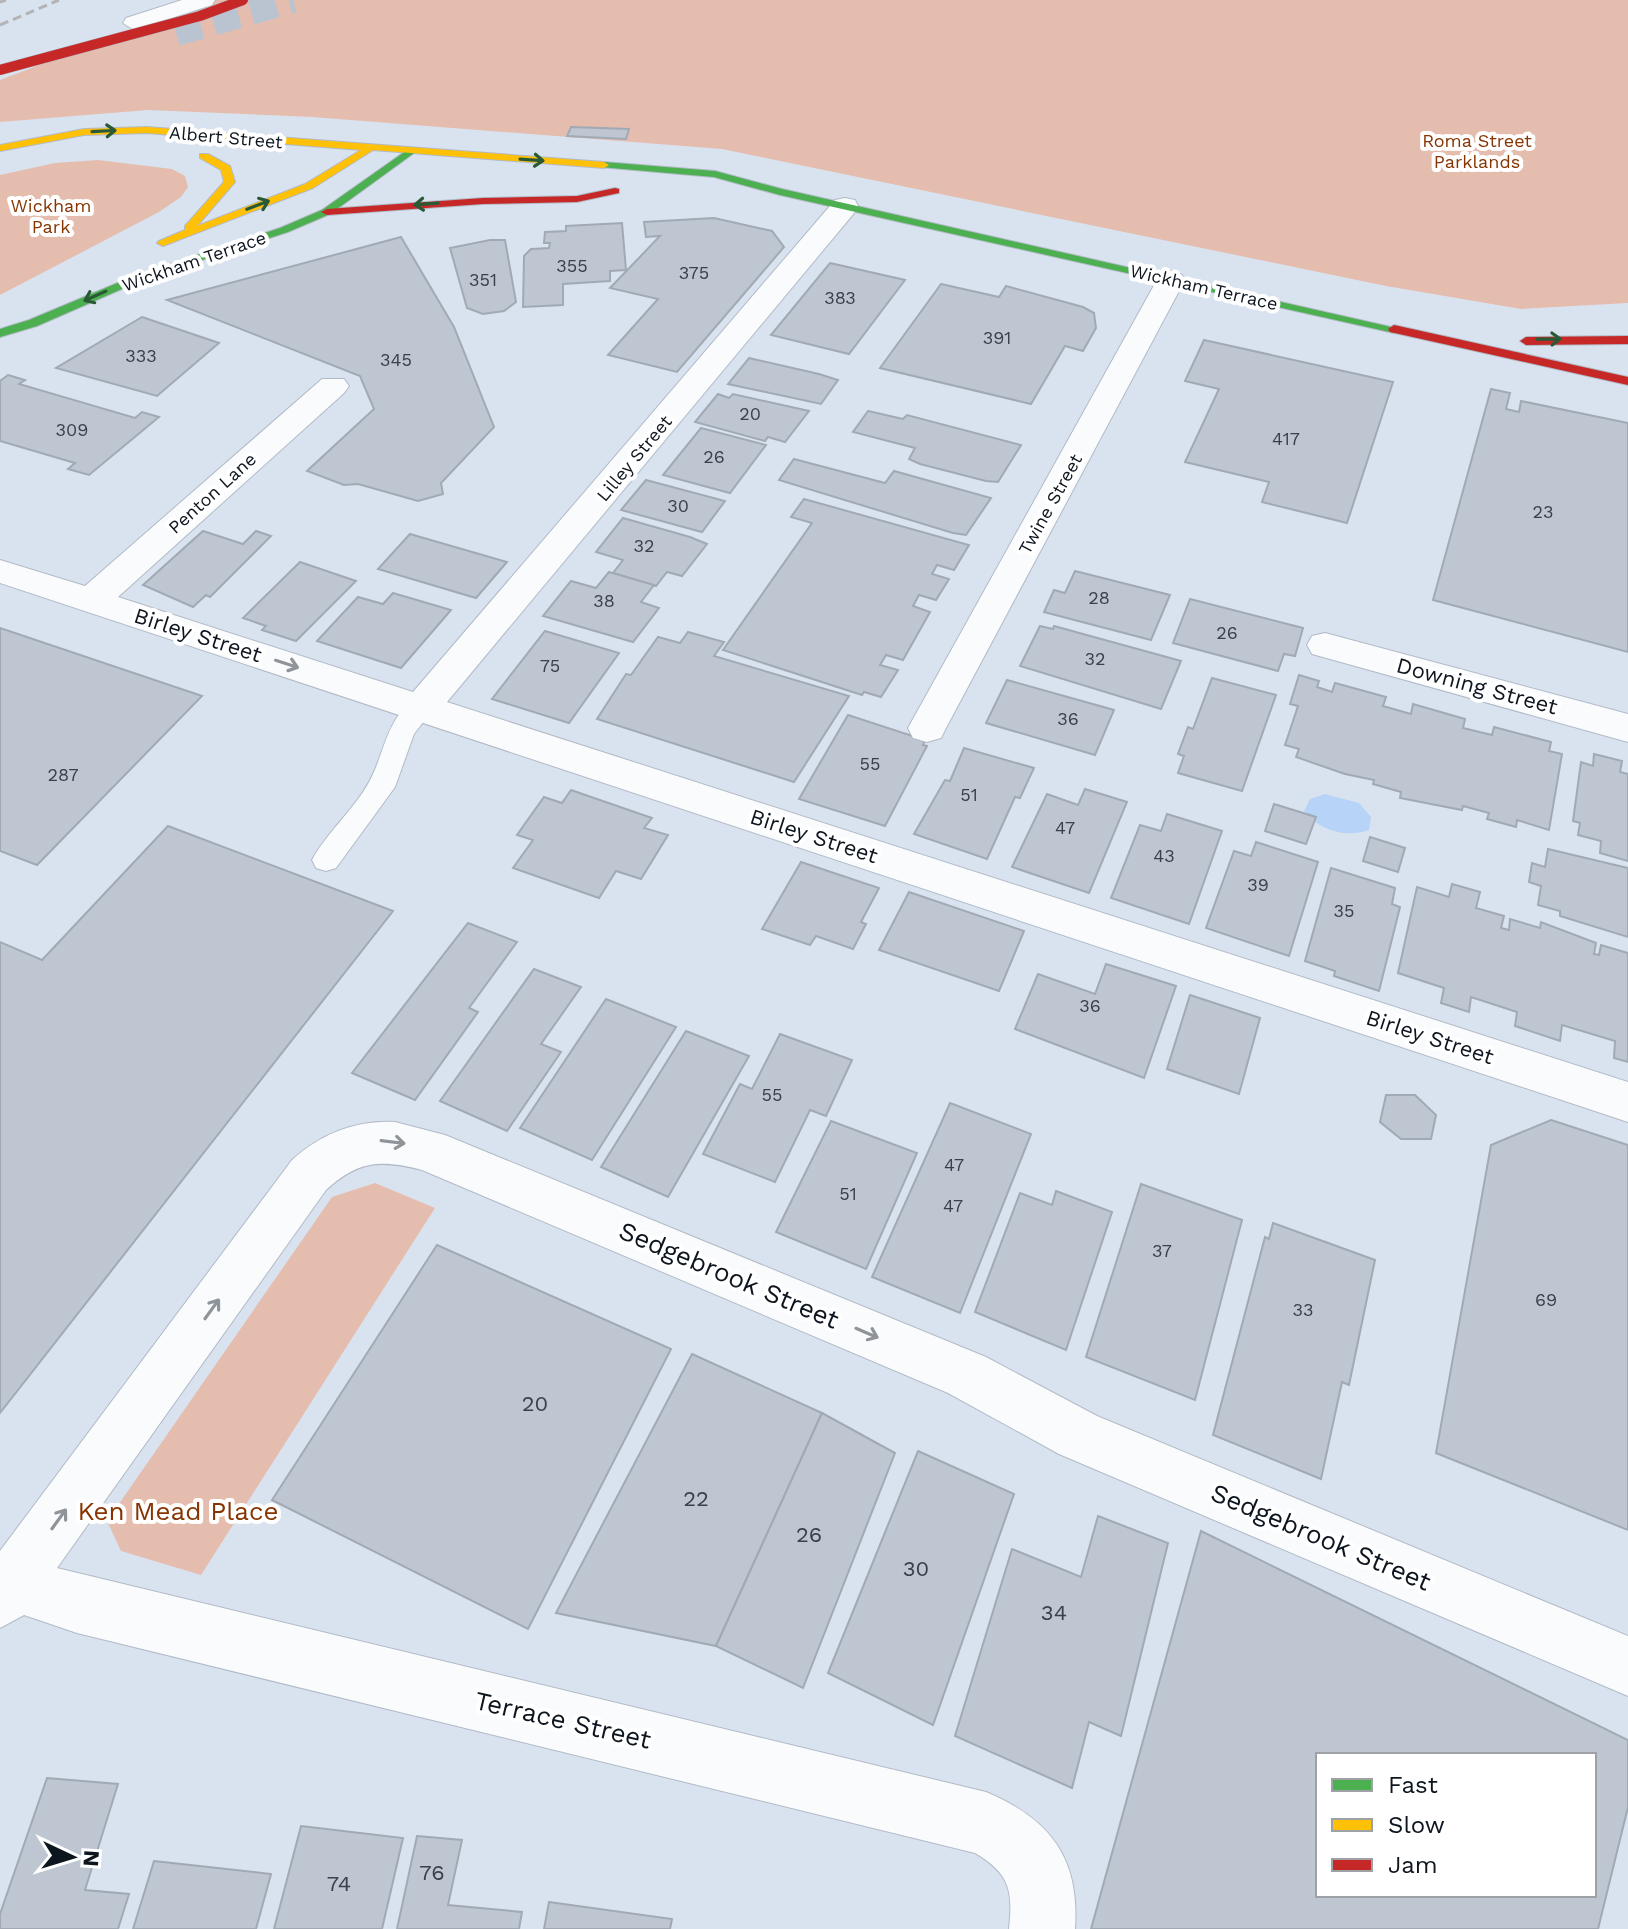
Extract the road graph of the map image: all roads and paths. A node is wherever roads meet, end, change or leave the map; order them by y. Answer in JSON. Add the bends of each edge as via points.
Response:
{"nodes":[{"id":1,"x":204,"y":0,"type":"tunnel mouth"},
{"id":2,"x":243,"y":0,"type":"edge"},
{"id":3,"x":0,"y":58,"type":"edge"},
{"id":4,"x":0,"y":70,"type":"edge"},
{"id":5,"x":0,"y":148,"type":"edge"},
{"id":6,"x":371,"y":148,"type":"junction"},
{"id":7,"x":145,"y":149,"type":"dead end"},
{"id":8,"x":410,"y":151,"type":"junction"},
{"id":9,"x":454,"y":154,"type":"joint"},
{"id":10,"x":0,"y":160,"type":"edge"},
{"id":11,"x":249,"y":161,"type":"dead end"},
{"id":12,"x":300,"y":166,"type":"dead end"},
{"id":13,"x":335,"y":170,"type":"junction"},
{"id":14,"x":379,"y":174,"type":"junction"},
{"id":15,"x":412,"y":177,"type":"dead end"},
{"id":16,"x":468,"y":183,"type":"dead end"},
{"id":17,"x":780,"y":192,"type":"junction"},
{"id":18,"x":709,"y":193,"type":"dead end"},
{"id":19,"x":845,"y":206,"type":"junction"},
{"id":20,"x":326,"y":212,"type":"junction"},
{"id":21,"x":185,"y":233,"type":"junction"},
{"id":22,"x":144,"y":252,"type":"dead end"},
{"id":23,"x":91,"y":278,"type":"dead end"},
{"id":24,"x":1171,"y":280,"type":"junction"},
{"id":25,"x":0,"y":332,"type":"edge"},
{"id":26,"x":1628,"y":340,"type":"edge"},
{"id":27,"x":1472,"y":347,"type":"junction"},
{"id":28,"x":1628,"y":381,"type":"edge"},
{"id":29,"x":333,"y":386,"type":"dead end"},
{"id":30,"x":0,"y":571,"type":"edge"},
{"id":31,"x":92,"y":600,"type":"junction"},
{"id":32,"x":1325,"y":645,"type":"dead end"},
{"id":33,"x":421,"y":708,"type":"junction"},
{"id":34,"x":927,"y":728,"type":"dead end"},
{"id":35,"x":1628,"y":728,"type":"edge"},
{"id":36,"x":326,"y":860,"type":"dead end"},
{"id":37,"x":1628,"y":1102,"type":"edge"},
{"id":38,"x":6,"y":1591,"type":"edge"},
{"id":39,"x":1628,"y":1666,"type":"edge"},
{"id":40,"x":1042,"y":1929,"type":"edge"}],
"edges":[{"from":1,"to":3,"type":"street"},
{"from":2,"to":4,"type":"street","bridge":true},
{"from":5,"to":6,"type":"street","name":"Albert Street","one_way":true,"via":[[84,132],[147,130]]},
{"from":6,"to":8,"type":"street","name":"Albert Street"},
{"from":6,"to":13,"type":"street","name":"Wickham Terrace"},
{"from":7,"to":10,"type":"street","name":"Albert Street","via":[[67,148]]},
{"from":8,"to":9,"type":"street","name":"Albert Street"},
{"from":8,"to":14,"type":"street","name":"Wickham Terrace"},
{"from":9,"to":17,"type":"street","name":"Wickham Terrace","one_way":true,"via":[[715,174]]},
{"from":11,"to":21,"type":"street","name":"Albert Street","via":[[197,155],[226,167],[230,182]]},
{"from":12,"to":13,"type":"street","name":"Albert Street"},
{"from":13,"to":14,"type":"street"},
{"from":21,"to":13,"type":"street","name":"Wickham Terrace","one_way":true,"via":[[309,186]]},
{"from":14,"to":15,"type":"street"},
{"from":14,"to":20,"type":"street","name":"Wickham Terrace"},
{"from":16,"to":20,"type":"street","one_way":true,"via":[[623,191],[577,199]]},
{"from":17,"to":18,"type":"street","name":"Wickham Terrace"},
{"from":17,"to":19,"type":"street","name":"Wickham Terrace"},
{"from":19,"to":24,"type":"street","name":"Wickham Terrace"},
{"from":19,"to":33,"type":"street","name":"Lilley Street"},
{"from":20,"to":25,"type":"street","name":"Wickham Terrace","one_way":true},
{"from":21,"to":22,"type":"street","name":"Wickham Terrace"},
{"from":23,"to":25,"type":"street","name":"Wickham Terrace","via":[[23,310]]},
{"from":24,"to":27,"type":"street","name":"Wickham Terrace"},
{"from":24,"to":34,"type":"street","name":"Twine Street"},
{"from":27,"to":26,"type":"street","one_way":true,"via":[[1544,338]]},
{"from":27,"to":28,"type":"street","name":"Wickham Terrace"},
{"from":29,"to":31,"type":"street","name":"Penton Lane"},
{"from":30,"to":31,"type":"street","name":"Birley Street"},
{"from":31,"to":33,"type":"street","name":"Birley Street","one_way":true},
{"from":32,"to":35,"type":"street","name":"Downing Street"},
{"from":33,"to":36,"type":"lane","via":[[402,731],[385,780]]},
{"from":33,"to":37,"type":"street","name":"Birley Street"},
{"from":38,"to":39,"type":"street","name":"Sedgebrook Street","one_way":true,"via":[[309,1175],[341,1149],[382,1140],[428,1150],[953,1368],[1078,1435]]},
{"from":38,"to":40,"type":"street","name":"Terrace Street","via":[[986,1824],[1033,1859],[1043,1894]]}]}
